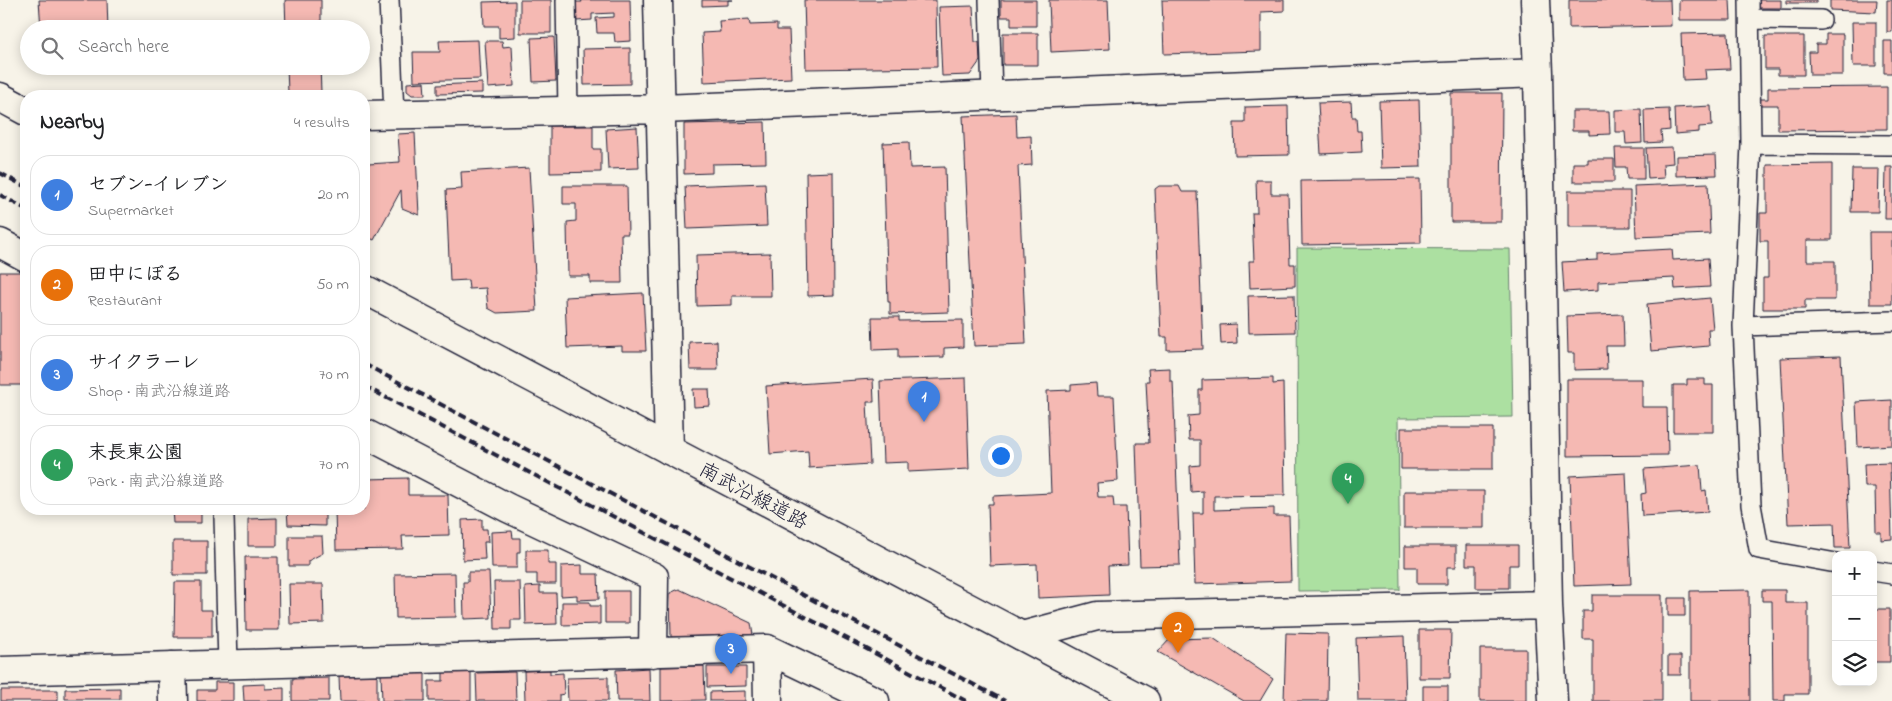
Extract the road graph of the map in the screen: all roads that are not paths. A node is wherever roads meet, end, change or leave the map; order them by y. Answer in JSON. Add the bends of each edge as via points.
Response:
{"nodes":[{"id":1,"x":389,"y":0,"type":"edge"},
{"id":2,"x":566,"y":0,"type":"edge"},
{"id":3,"x":658,"y":0,"type":"edge"},
{"id":4,"x":989,"y":0,"type":"edge"},
{"id":5,"x":1535,"y":0,"type":"edge"},
{"id":6,"x":1749,"y":0,"type":"edge"},
{"id":7,"x":1750,"y":19,"type":"junction"},
{"id":8,"x":1821,"y":20,"type":"dead end"},
{"id":9,"x":1538,"y":73,"type":"junction"},
{"id":10,"x":992,"y":95,"type":"junction"},
{"id":11,"x":0,"y":97,"type":"edge"},
{"id":12,"x":20,"y":108,"type":"edge"},
{"id":13,"x":662,"y":108,"type":"junction"},
{"id":14,"x":568,"y":110,"type":"junction"},
{"id":15,"x":394,"y":114,"type":"junction"},
{"id":16,"x":370,"y":115,"type":"edge"},
{"id":17,"x":1750,"y":144,"type":"junction"},
{"id":18,"x":1892,"y":145,"type":"edge"},
{"id":19,"x":0,"y":243,"type":"edge"},
{"id":20,"x":20,"y":253,"type":"edge"},
{"id":21,"x":370,"y":292,"type":"edge"},
{"id":22,"x":1892,"y":321,"type":"edge"},
{"id":23,"x":1743,"y":326,"type":"junction"},
{"id":24,"x":370,"y":435,"type":"edge"},
{"id":25,"x":669,"y":450,"type":"junction"},
{"id":26,"x":224,"y":517,"type":"dead end"},
{"id":27,"x":1832,"y":562,"type":"edge"},
{"id":28,"x":1877,"y":572,"type":"edge"},
{"id":29,"x":1892,"y":574,"type":"edge"},
{"id":30,"x":1548,"y":605,"type":"junction"},
{"id":31,"x":1022,"y":636,"type":"junction"},
{"id":32,"x":767,"y":649,"type":"junction"},
{"id":33,"x":653,"y":652,"type":"junction"},
{"id":34,"x":228,"y":664,"type":"junction"},
{"id":35,"x":172,"y":666,"type":"junction"},
{"id":36,"x":0,"y":671,"type":"edge"},
{"id":37,"x":872,"y":700,"type":"edge"},
{"id":38,"x":172,"y":701,"type":"edge"},
{"id":39,"x":768,"y":701,"type":"edge"},
{"id":40,"x":1145,"y":701,"type":"edge"},
{"id":41,"x":1554,"y":701,"type":"edge"}],
"edges":[{"from":1,"to":15,"type":"lane"},
{"from":2,"to":14,"type":"lane"},
{"from":3,"to":13,"type":"street"},
{"from":4,"to":10,"type":"lane"},
{"from":5,"to":9,"type":"street"},
{"from":6,"to":7,"type":"lane"},
{"from":7,"to":8,"type":"lane"},
{"from":7,"to":17,"type":"lane"},
{"from":9,"to":10,"type":"street"},
{"from":9,"to":30,"type":"street"},
{"from":10,"to":13,"type":"street"},
{"from":11,"to":12,"type":"street"},
{"from":13,"to":14,"type":"street"},
{"from":13,"to":25,"type":"street"},
{"from":14,"to":15,"type":"street"},
{"from":15,"to":16,"type":"street"},
{"from":17,"to":18,"type":"lane"},
{"from":17,"to":23,"type":"lane"},
{"from":19,"to":20,"type":"street"},
{"from":21,"to":25,"type":"street","name":"南武沿線道路"},
{"from":22,"to":23,"type":"lane"},
{"from":23,"to":27,"type":"lane","via":[[1751,505],[1759,549]]},
{"from":24,"to":33,"type":"street","via":[[508,508],[654,577]]},
{"from":25,"to":31,"type":"street","name":"南武沿線道路"},
{"from":26,"to":34,"type":"lane"},
{"from":28,"to":29,"type":"lane"},
{"from":30,"to":31,"type":"street","via":[[1097,616]]},
{"from":30,"to":41,"type":"street"},
{"from":31,"to":40,"type":"street","name":"南武沿線道路"},
{"from":32,"to":33,"type":"street"},
{"from":32,"to":37,"type":"street"},
{"from":32,"to":39,"type":"street"},
{"from":33,"to":34,"type":"street"},
{"from":34,"to":35,"type":"street"},
{"from":35,"to":36,"type":"street"},
{"from":35,"to":38,"type":"street"}]}
